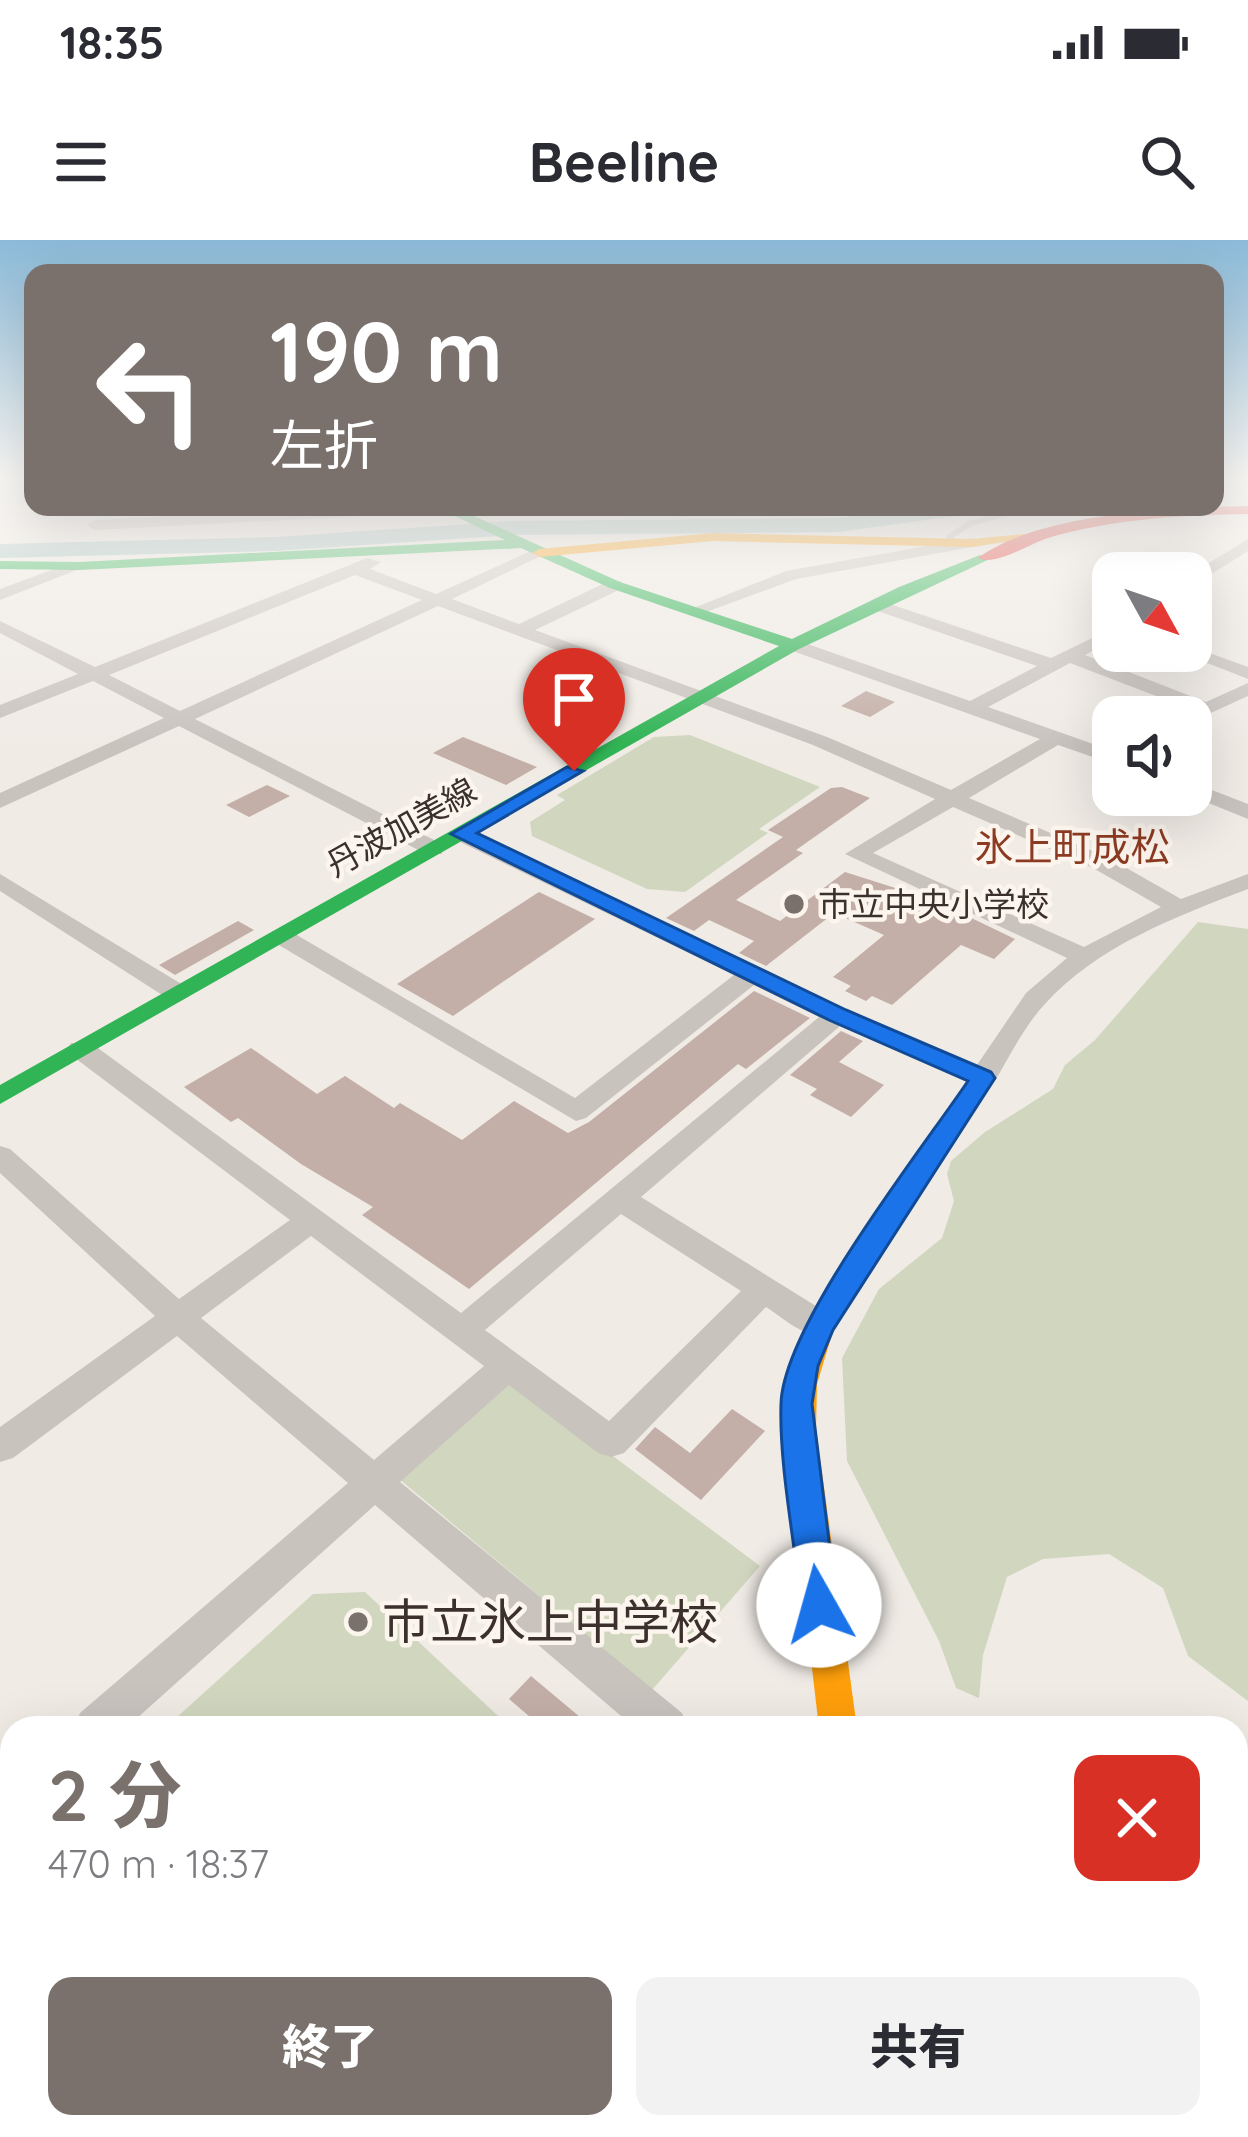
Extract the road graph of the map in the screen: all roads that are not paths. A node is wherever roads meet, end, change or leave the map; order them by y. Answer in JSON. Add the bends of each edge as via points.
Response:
{"nodes":[{"id":1,"x":75,"y":568,"type":"edge"},
{"id":2,"x":351,"y":568,"type":"edge"},
{"id":3,"x":379,"y":568,"type":"edge"},
{"id":4,"x":493,"y":568,"type":"edge"},
{"id":5,"x":574,"y":568,"type":"edge"},
{"id":6,"x":838,"y":568,"type":"edge"},
{"id":7,"x":937,"y":568,"type":"edge"},
{"id":8,"x":615,"y":585,"type":"junction"},
{"id":9,"x":0,"y":595,"type":"edge"},
{"id":10,"x":440,"y":601,"type":"junction"},
{"id":11,"x":875,"y":604,"type":"junction"},
{"id":12,"x":698,"y":610,"type":"junction"},
{"id":13,"x":0,"y":626,"type":"edge"},
{"id":14,"x":523,"y":628,"type":"junction"},
{"id":15,"x":793,"y":645,"type":"junction"},
{"id":16,"x":1092,"y":645,"type":"edge"},
{"id":17,"x":1212,"y":660,"type":"edge"},
{"id":18,"x":1064,"y":662,"type":"junction"},
{"id":19,"x":1248,"y":673,"type":"edge"},
{"id":20,"x":92,"y":676,"type":"junction"},
{"id":21,"x":1248,"y":689,"type":"edge"},
{"id":22,"x":1154,"y":696,"type":"edge"},
{"id":23,"x":700,"y":698,"type":"junction"},
{"id":24,"x":1212,"y":705,"type":"edge"},
{"id":25,"x":971,"y":708,"type":"junction"},
{"id":26,"x":0,"y":712,"type":"edge"},
{"id":27,"x":182,"y":719,"type":"junction"},
{"id":28,"x":1056,"y":738,"type":"junction"},
{"id":29,"x":1092,"y":751,"type":"edge"},
{"id":30,"x":1212,"y":797,"type":"edge"},
{"id":31,"x":954,"y":798,"type":"junction"},
{"id":32,"x":0,"y":801,"type":"edge"},
{"id":33,"x":1248,"y":812,"type":"edge"},
{"id":34,"x":461,"y":834,"type":"junction"},
{"id":35,"x":434,"y":849,"type":"junction"},
{"id":36,"x":0,"y":881,"type":"edge"},
{"id":37,"x":1248,"y":881,"type":"edge"},
{"id":38,"x":1178,"y":907,"type":"junction"},
{"id":39,"x":281,"y":936,"type":"junction"},
{"id":40,"x":1088,"y":958,"type":"junction"},
{"id":41,"x":752,"y":974,"type":"junction"},
{"id":42,"x":179,"y":994,"type":"junction"},
{"id":43,"x":837,"y":1015,"type":"junction"},
{"id":44,"x":81,"y":1049,"type":"junction"},
{"id":45,"x":982,"y":1078,"type":"junction"},
{"id":46,"x":0,"y":1096,"type":"edge"},
{"id":47,"x":0,"y":1156,"type":"edge"},
{"id":48,"x":620,"y":1198,"type":"junction"},
{"id":49,"x":313,"y":1219,"type":"junction"},
{"id":50,"x":763,"y":1289,"type":"junction"},
{"id":51,"x":177,"y":1317,"type":"junction"},
{"id":52,"x":820,"y":1325,"type":"junction"},
{"id":53,"x":462,"y":1331,"type":"junction"},
{"id":54,"x":508,"y":1365,"type":"junction"},
{"id":55,"x":0,"y":1447,"type":"edge"},
{"id":56,"x":374,"y":1484,"type":"junction"},
{"id":57,"x":109,"y":1716,"type":"edge"},
{"id":58,"x":653,"y":1716,"type":"edge"},
{"id":59,"x":835,"y":1716,"type":"edge"}],
"edges":[{"from":1,"to":9,"type":"street"},
{"from":2,"to":20,"type":"street"},
{"from":3,"to":10,"type":"street"},
{"from":4,"to":10,"type":"street"},
{"from":5,"to":8,"type":"main road"},
{"from":6,"to":12,"type":"street","via":[[792,575]]},
{"from":7,"to":11,"type":"main road","name":"丹波加美線"},
{"from":8,"to":12,"type":"main road"},
{"from":8,"to":14,"type":"street"},
{"from":10,"to":14,"type":"street"},
{"from":10,"to":27,"type":"street"},
{"from":11,"to":15,"type":"main road","name":"丹波加美線"},
{"from":11,"to":18,"type":"street"},
{"from":12,"to":15,"type":"main road"},
{"from":13,"to":20,"type":"street"},
{"from":14,"to":23,"type":"street"},
{"from":15,"to":23,"type":"main road","name":"丹波加美線"},
{"from":15,"to":25,"type":"street"},
{"from":16,"to":18,"type":"street"},
{"from":17,"to":19,"type":"street"},
{"from":18,"to":22,"type":"street"},
{"from":18,"to":25,"type":"street"},
{"from":20,"to":26,"type":"street"},
{"from":20,"to":27,"type":"street"},
{"from":21,"to":24,"type":"street"},
{"from":23,"to":31,"type":"street"},
{"from":23,"to":34,"type":"main road","name":"丹波加美線"},
{"from":25,"to":28,"type":"street"},
{"from":27,"to":32,"type":"street"},
{"from":27,"to":35,"type":"street"},
{"from":28,"to":29,"type":"street"},
{"from":28,"to":31,"type":"street"},
{"from":30,"to":33,"type":"street"},
{"from":31,"to":38,"type":"street"},
{"from":31,"to":40,"type":"street","via":[[856,854]]},
{"from":34,"to":35,"type":"main road","name":"丹波加美線"},
{"from":34,"to":41,"type":"street"},
{"from":35,"to":39,"type":"main road","name":"丹波加美線"},
{"from":36,"to":42,"type":"street"},
{"from":37,"to":38,"type":"street"},
{"from":38,"to":40,"type":"street"},
{"from":39,"to":41,"type":"street","via":[[576,1112]]},
{"from":39,"to":42,"type":"main road","name":"丹波加美線"},
{"from":40,"to":45,"type":"street","via":[[1031,1004]]},
{"from":41,"to":43,"type":"street"},
{"from":42,"to":44,"type":"main road","name":"丹波加美線"},
{"from":43,"to":45,"type":"street"},
{"from":43,"to":48,"type":"street"},
{"from":44,"to":46,"type":"main road","name":"丹波加美線"},
{"from":44,"to":49,"type":"street"},
{"from":45,"to":52,"type":"main road"},
{"from":47,"to":51,"type":"street"},
{"from":48,"to":50,"type":"street"},
{"from":48,"to":53,"type":"street"},
{"from":49,"to":51,"type":"street"},
{"from":49,"to":53,"type":"street"},
{"from":50,"to":52,"type":"street"},
{"from":50,"to":54,"type":"street","via":[[611,1442]]},
{"from":51,"to":55,"type":"street"},
{"from":51,"to":56,"type":"street"},
{"from":52,"to":59,"type":"main road","via":[[796,1404]]},
{"from":53,"to":54,"type":"street"},
{"from":54,"to":56,"type":"street"},
{"from":56,"to":57,"type":"street"},
{"from":56,"to":58,"type":"street"}]}
